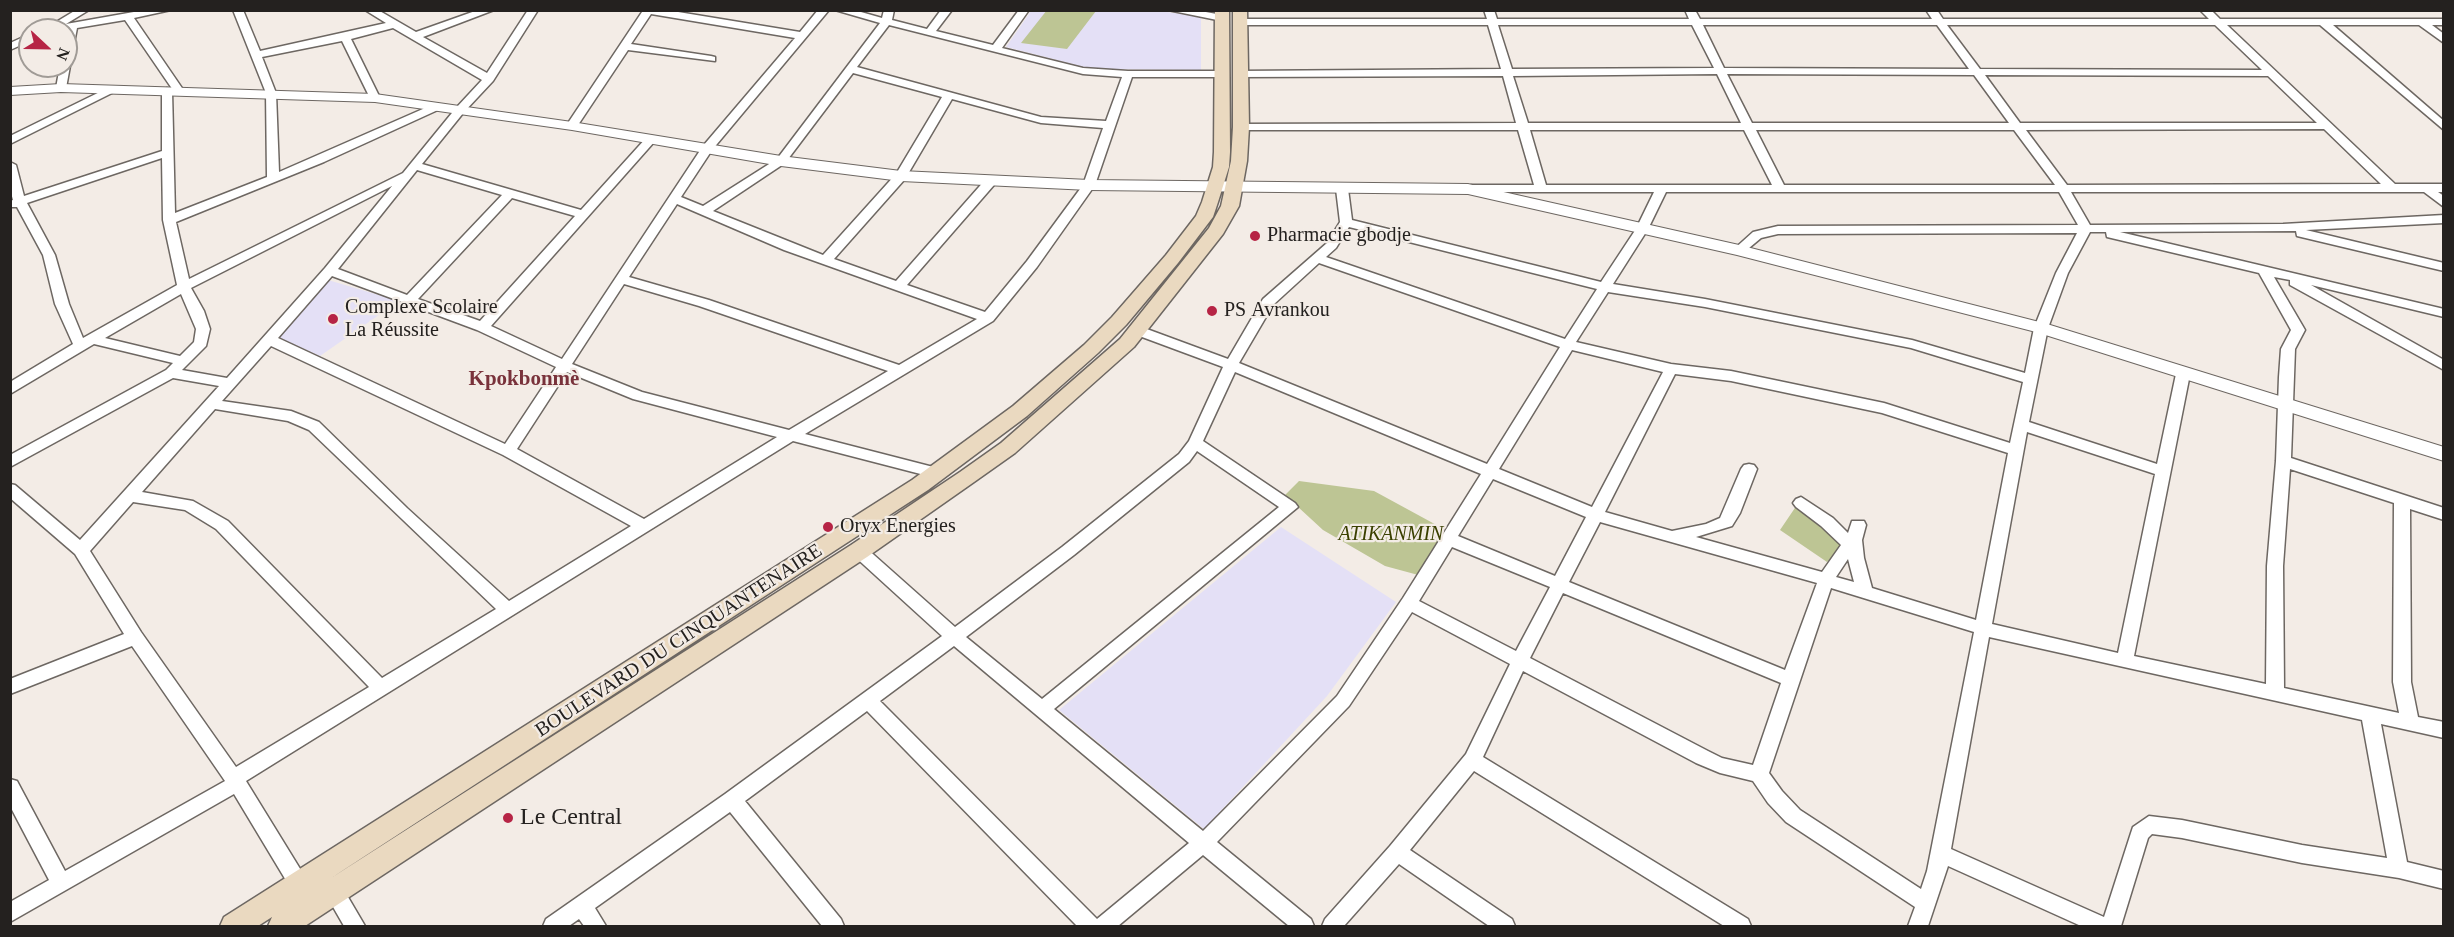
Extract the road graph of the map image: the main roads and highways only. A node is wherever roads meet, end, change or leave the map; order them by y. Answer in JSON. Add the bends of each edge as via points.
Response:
{"nodes":[{"id":1,"x":1231,"y":15,"type":"edge"},
{"id":2,"x":1231,"y":74,"type":"junction"},
{"id":3,"x":1226,"y":186,"type":"junction"},
{"id":4,"x":234,"y":927,"type":"edge"},
{"id":5,"x":282,"y":927,"type":"edge"}],
"edges":[{"from":1,"to":2,"type":"main road","name":"BOULEVARD DU CINQUANTENAIRE"},
{"from":2,"to":3,"type":"main road","name":"BOULEVARD DU CINQUANTENAIRE","via":[[1222,152]]},
{"from":2,"to":3,"type":"main road","name":"BOULEVARD DU CINQUANTENAIRE","via":[[1240,127]]},
{"from":3,"to":4,"type":"main road","name":"BOULEVARD DU CINQUANTENAIRE","via":[[1193,233],[1119,321],[1020,411],[936,473]]},
{"from":3,"to":5,"type":"main road","name":"BOULEVARD DU CINQUANTENAIRE","via":[[1230,206],[1217,230],[1139,331],[1008,448],[859,551]]}]}
